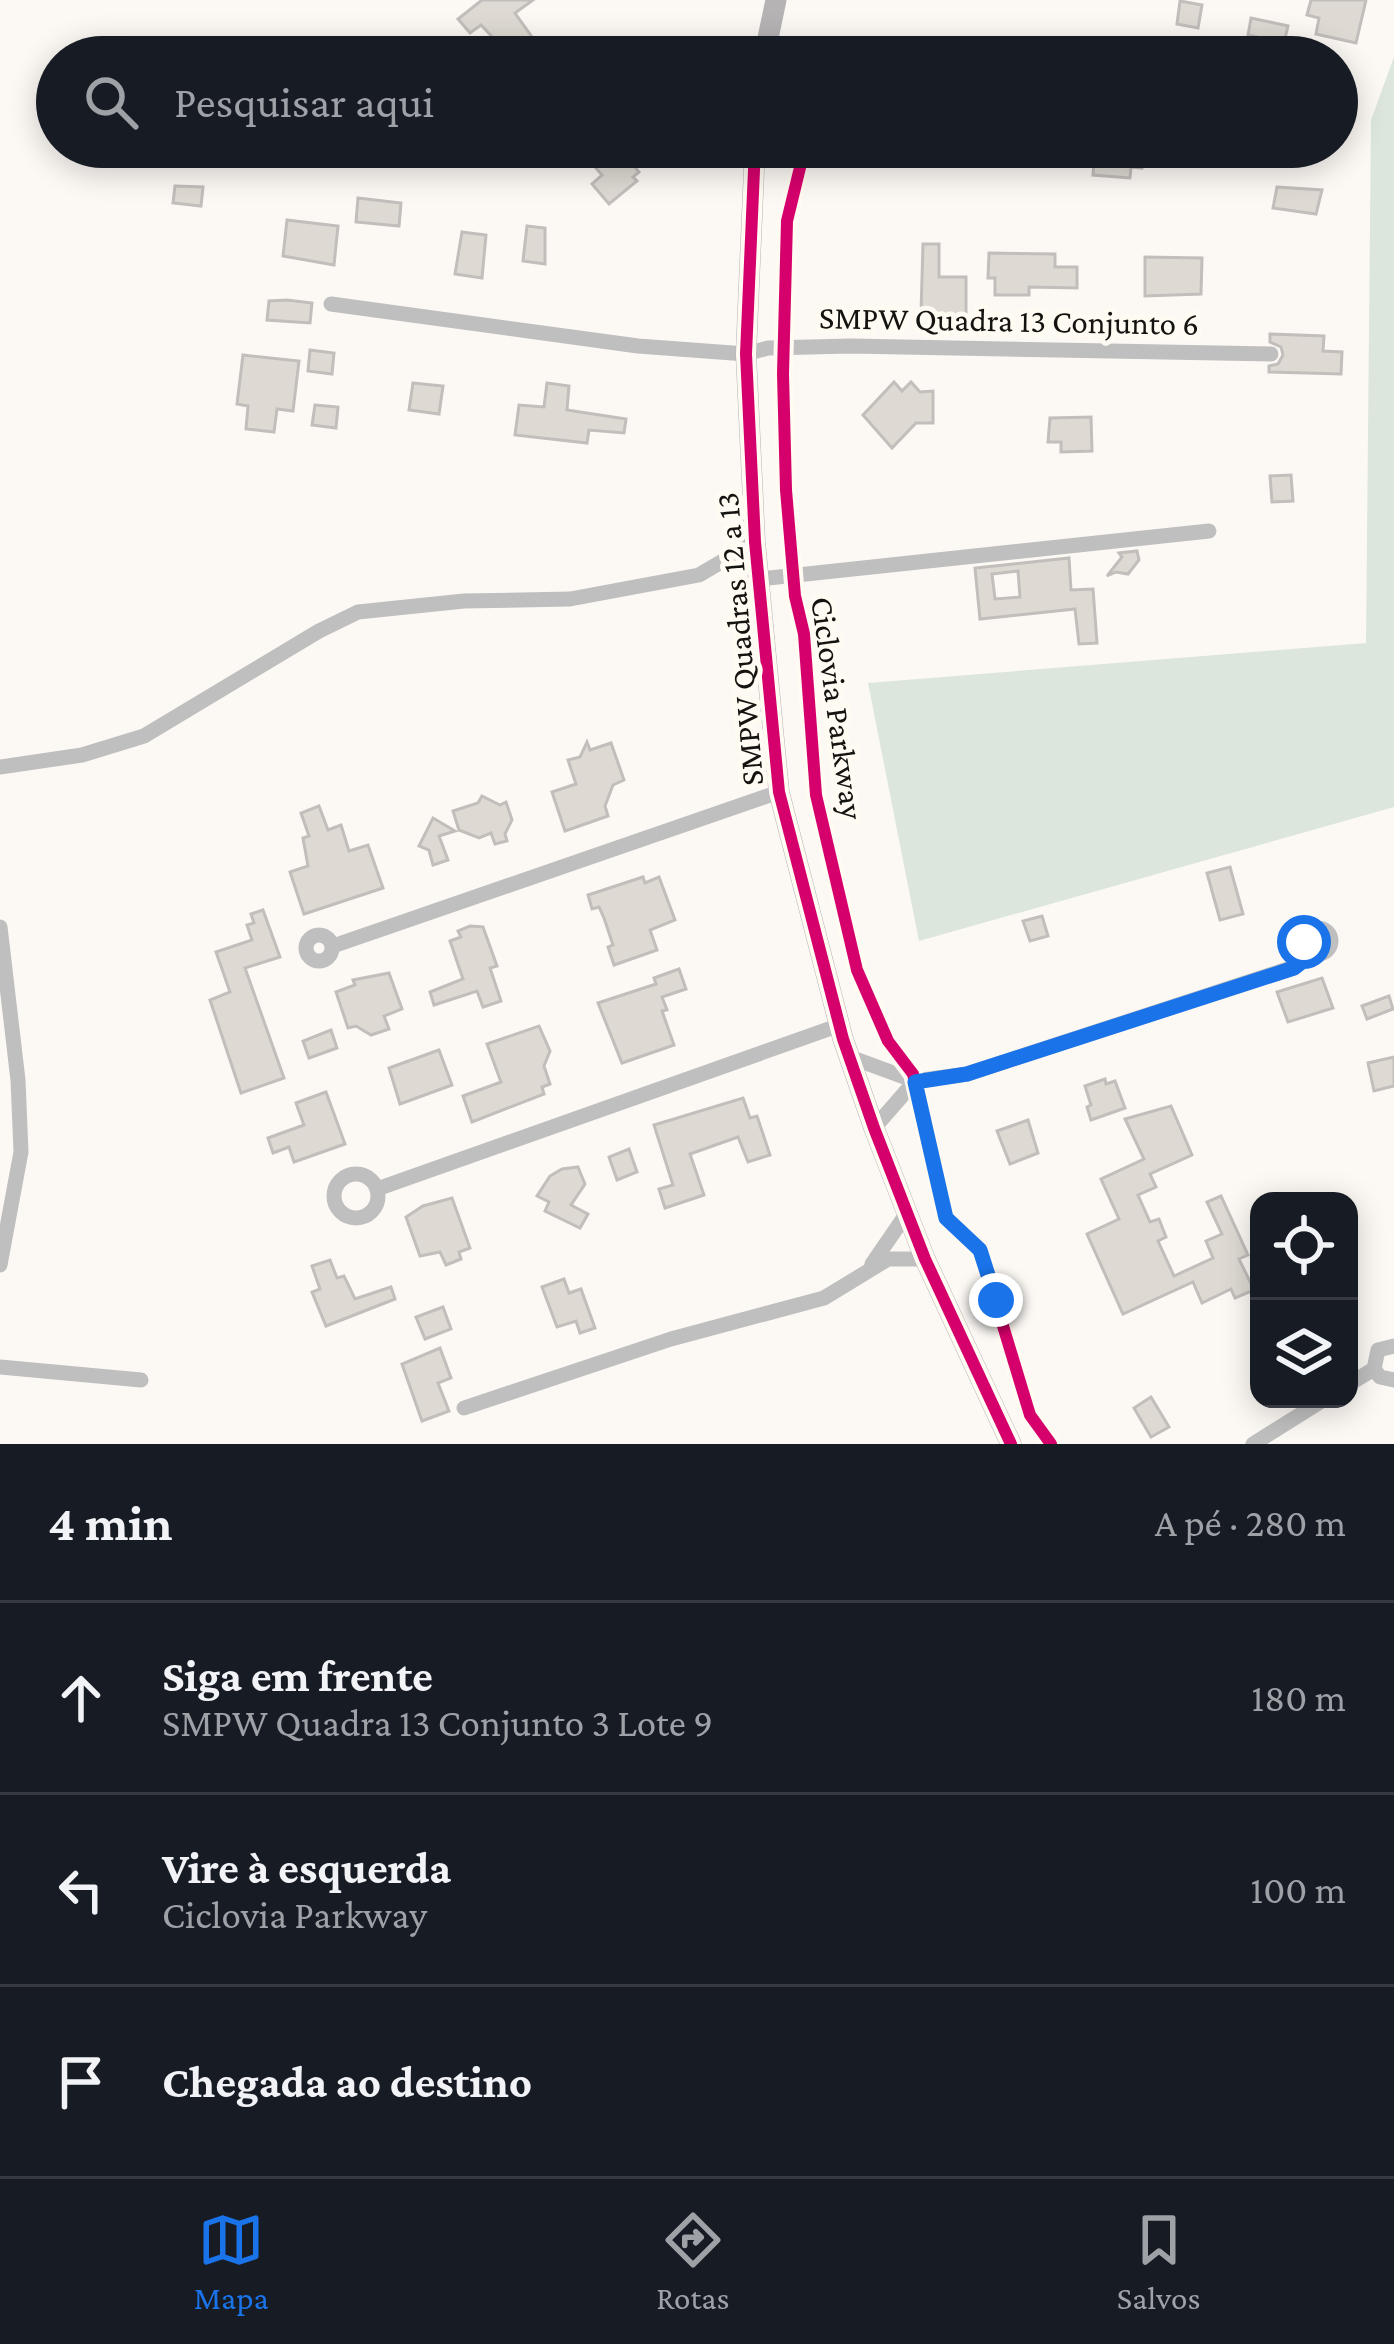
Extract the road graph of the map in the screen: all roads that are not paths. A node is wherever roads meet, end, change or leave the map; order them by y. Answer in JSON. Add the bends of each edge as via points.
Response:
{"nodes":[{"id":1,"x":776,"y":0,"type":"edge"},
{"id":2,"x":768,"y":36,"type":"edge"},
{"id":3,"x":754,"y":168,"type":"edge"},
{"id":4,"x":331,"y":304,"type":"dead end"},
{"id":5,"x":746,"y":353,"type":"junction"},
{"id":6,"x":1271,"y":353,"type":"dead end"},
{"id":7,"x":1209,"y":531,"type":"dead end"},
{"id":8,"x":755,"y":542,"type":"junction"},
{"id":9,"x":759,"y":579,"type":"junction"},
{"id":10,"x":0,"y":766,"type":"edge"},
{"id":11,"x":779,"y":792,"type":"junction"},
{"id":12,"x":0,"y":927,"type":"edge"},
{"id":13,"x":333,"y":946,"type":"dead end"},
{"id":14,"x":1312,"y":954,"type":"dead end"},
{"id":15,"x":840,"y":1025,"type":"junction"},
{"id":16,"x":850,"y":1057,"type":"junction"},
{"id":17,"x":915,"y":1082,"type":"junction"},
{"id":18,"x":874,"y":1128,"type":"junction"},
{"id":19,"x":377,"y":1189,"type":"dead end"},
{"id":20,"x":907,"y":1213,"type":"junction"},
{"id":21,"x":925,"y":1259,"type":"junction"},
{"id":22,"x":0,"y":1265,"type":"edge"},
{"id":23,"x":871,"y":1266,"type":"junction"},
{"id":24,"x":1394,"y":1346,"type":"edge"},
{"id":25,"x":0,"y":1367,"type":"edge"},
{"id":26,"x":1374,"y":1369,"type":"junction"},
{"id":27,"x":1358,"y":1379,"type":"edge"},
{"id":28,"x":141,"y":1380,"type":"dead end"},
{"id":29,"x":1394,"y":1380,"type":"edge"},
{"id":30,"x":464,"y":1408,"type":"dead end"},
{"id":31,"x":1311,"y":1408,"type":"edge"},
{"id":32,"x":1011,"y":1444,"type":"edge"},
{"id":33,"x":1253,"y":1444,"type":"edge"}],
"edges":[{"from":1,"to":2,"type":"street"},
{"from":3,"to":5,"type":"street","name":"SMPW Quadras 12 a 13"},
{"from":4,"to":5,"type":"street","name":"SMPW Quadra 13 Conjunto 6"},
{"from":5,"to":6,"type":"street","name":"SMPW Quadra 13 Conjunto 6","via":[[851,346]]},
{"from":5,"to":8,"type":"street","name":"SMPW Quadras 12 a 13"},
{"from":7,"to":9,"type":"street"},
{"from":8,"to":9,"type":"street","name":"SMPW Quadras 12 a 13"},
{"from":8,"to":10,"type":"street","via":[[699,575],[634,587],[358,612],[144,736]]},
{"from":9,"to":11,"type":"street","name":"SMPW Quadras 12 a 13"},
{"from":11,"to":13,"type":"street"},
{"from":11,"to":15,"type":"street","name":"SMPW Quadras 12 a 13"},
{"from":12,"to":22,"type":"street","via":[[21,1152]]},
{"from":14,"to":17,"type":"street","via":[[1294,968],[967,1074]]},
{"from":15,"to":16,"type":"street","name":"SMPW Quadras 12 a 13"},
{"from":15,"to":19,"type":"street"},
{"from":16,"to":17,"type":"street"},
{"from":16,"to":18,"type":"street","name":"SMPW Quadras 12 a 13"},
{"from":17,"to":18,"type":"street"},
{"from":18,"to":20,"type":"street","name":"SMPW Quadras 12 a 13"},
{"from":20,"to":21,"type":"street","name":"SMPW Quadras 12 a 13"},
{"from":20,"to":23,"type":"street"},
{"from":21,"to":23,"type":"street"},
{"from":21,"to":32,"type":"street","name":"SMPW Quadras 12 a 13"},
{"from":23,"to":30,"type":"street","via":[[824,1298]]},
{"from":24,"to":26,"type":"street","via":[[1378,1350]]},
{"from":25,"to":28,"type":"street"},
{"from":26,"to":27,"type":"street"},
{"from":26,"to":29,"type":"street"},
{"from":31,"to":33,"type":"street"}]}
